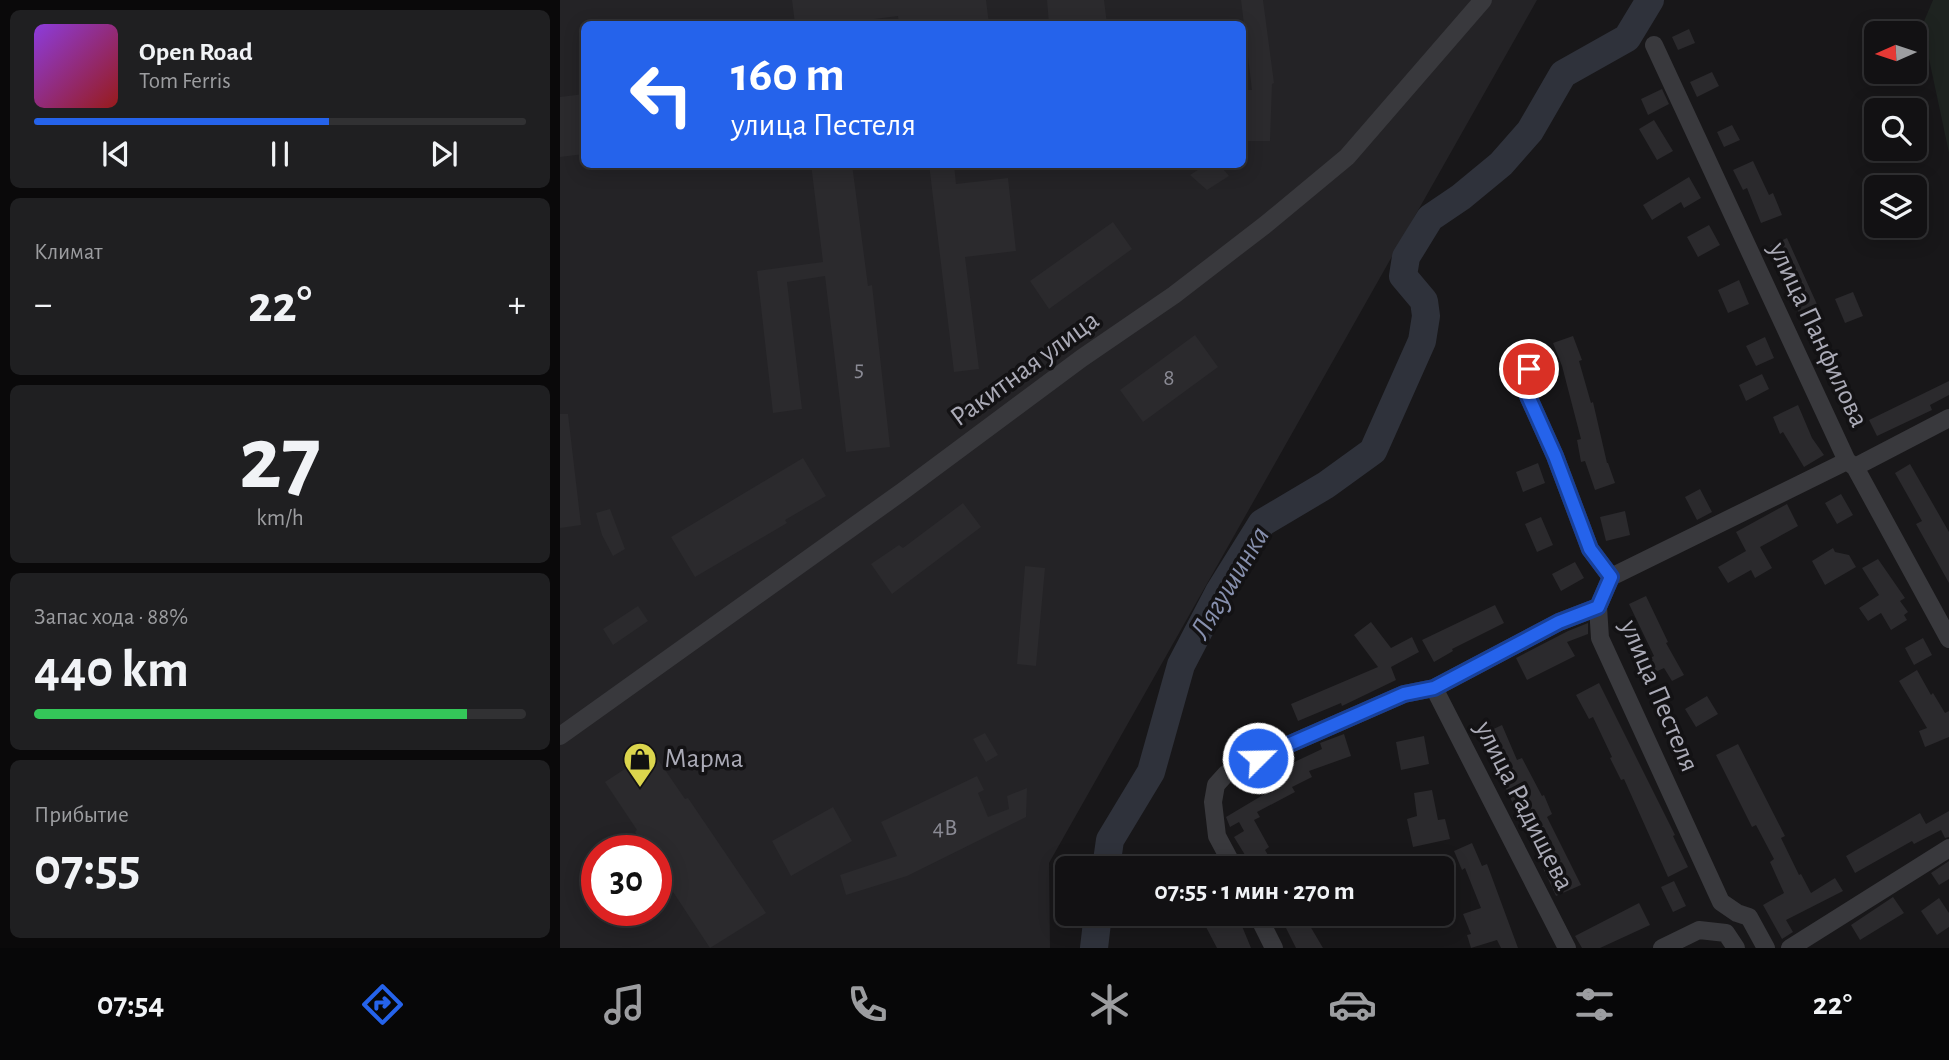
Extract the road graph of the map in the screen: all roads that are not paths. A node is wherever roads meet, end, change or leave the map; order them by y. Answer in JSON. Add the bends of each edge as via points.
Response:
{"nodes":[{"id":1,"x":1483,"y":0,"type":"edge"},
{"id":2,"x":1654,"y":45,"type":"dead end"},
{"id":3,"x":1529,"y":369,"type":"dead end"},
{"id":4,"x":1949,"y":418,"type":"edge"},
{"id":5,"x":1851,"y":464,"type":"junction"},
{"id":6,"x":1611,"y":577,"type":"junction"},
{"id":7,"x":1598,"y":607,"type":"junction"},
{"id":8,"x":1949,"y":639,"type":"edge"},
{"id":9,"x":1434,"y":688,"type":"junction"},
{"id":10,"x":560,"y":736,"type":"edge"},
{"id":11,"x":1949,"y":848,"type":"edge"},
{"id":12,"x":1228,"y":856,"type":"edge"},
{"id":13,"x":1729,"y":923,"type":"edge"},
{"id":14,"x":1263,"y":926,"type":"edge"},
{"id":15,"x":1274,"y":948,"type":"edge"},
{"id":16,"x":1567,"y":948,"type":"edge"},
{"id":17,"x":1662,"y":948,"type":"edge"},
{"id":18,"x":1766,"y":948,"type":"edge"},
{"id":19,"x":1790,"y":948,"type":"edge"}],
"edges":[{"from":1,"to":10,"type":"street","name":"Ракитная улица","via":[[1347,158],[1273,219]]},
{"from":2,"to":5,"type":"street","name":"улица Панфилова"},
{"from":3,"to":6,"type":"street","via":[[1528,396],[1590,549]]},
{"from":4,"to":5,"type":"street"},
{"from":5,"to":6,"type":"street"},
{"from":5,"to":8,"type":"street","name":"улица Панфилова"},
{"from":6,"to":7,"type":"street","name":"улица Пестеля"},
{"from":7,"to":9,"type":"street","via":[[1559,622]]},
{"from":7,"to":13,"type":"street","name":"улица Пестеля","via":[[1601,638]]},
{"from":9,"to":12,"type":"street","via":[[1404,694],[1226,774],[1216,785],[1213,803],[1217,836]]},
{"from":9,"to":16,"type":"street","name":"улица Радищева"},
{"from":11,"to":19,"type":"street"},
{"from":13,"to":17,"type":"street","via":[[1699,930]]},
{"from":13,"to":18,"type":"street","name":"улица Пестеля","via":[[1749,917]]},
{"from":14,"to":15,"type":"street"}]}
